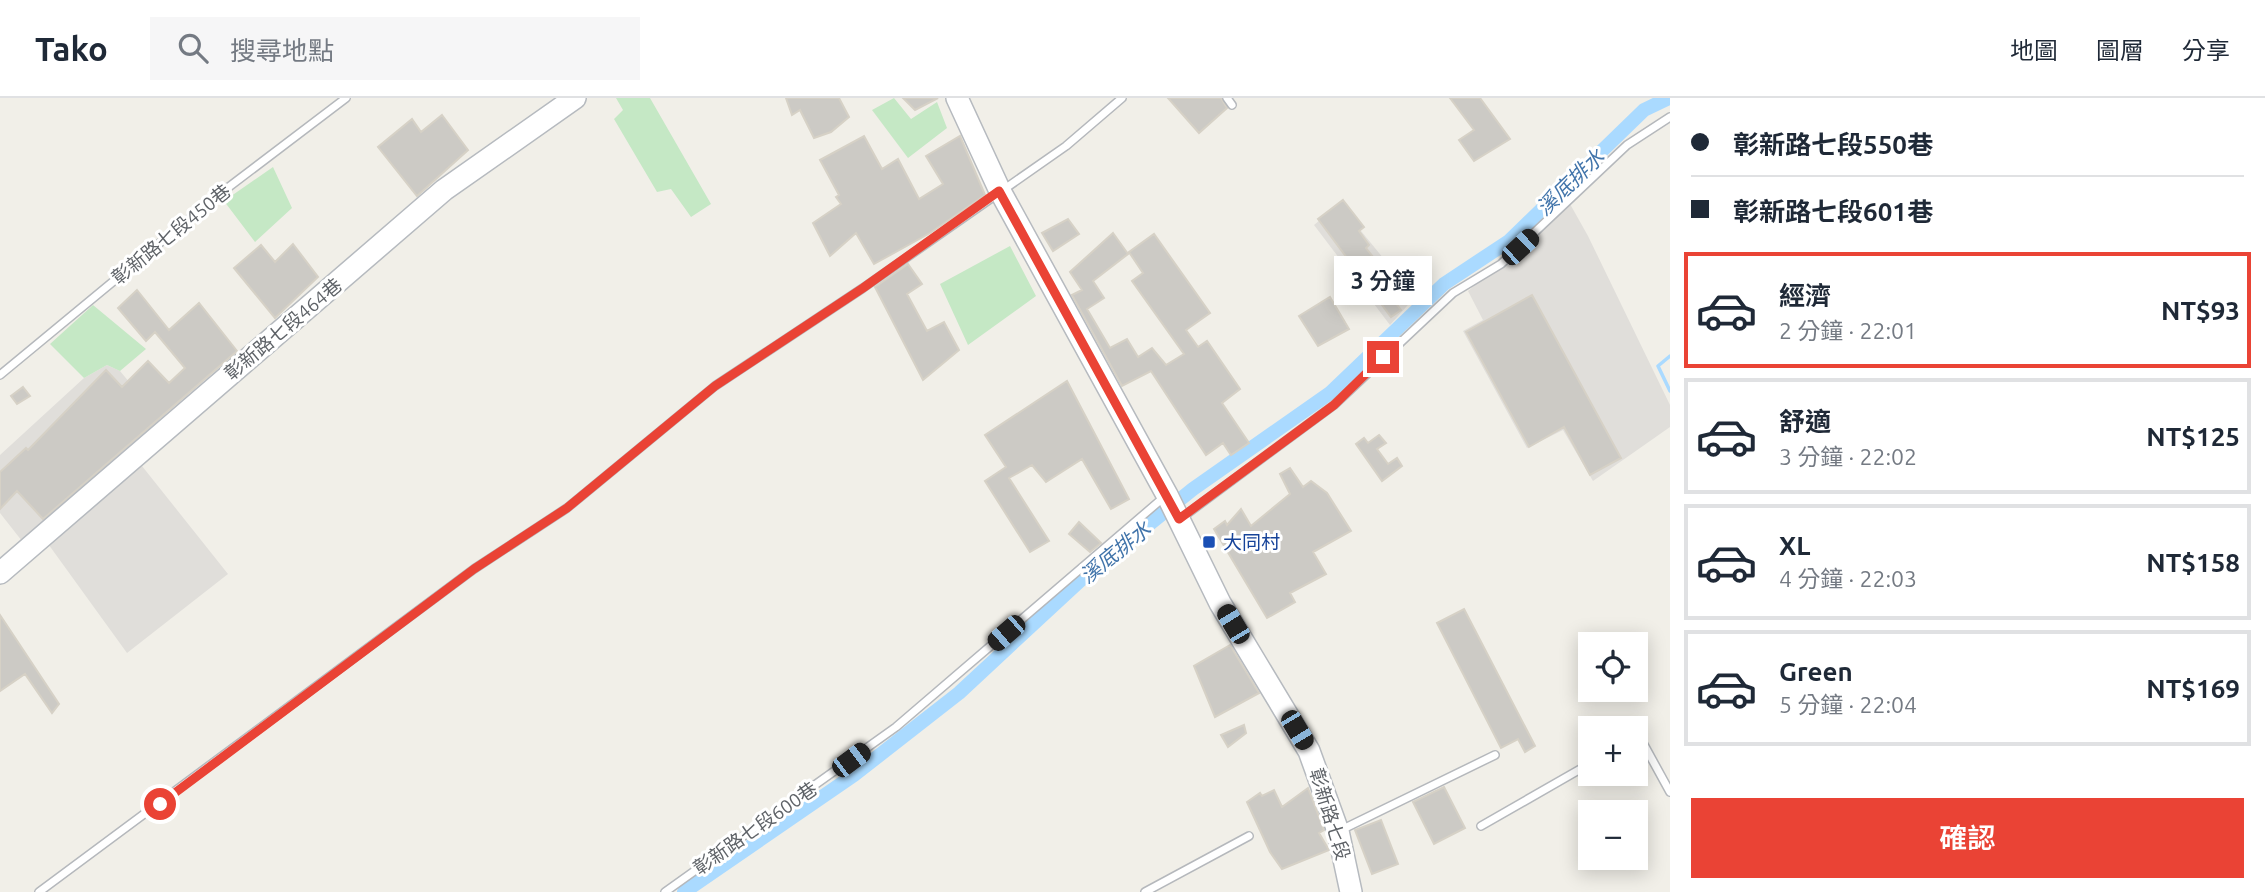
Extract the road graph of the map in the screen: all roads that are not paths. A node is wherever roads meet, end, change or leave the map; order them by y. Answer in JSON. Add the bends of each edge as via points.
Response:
{"nodes":[{"id":1,"x":346,"y":98,"type":"edge"},
{"id":2,"x":575,"y":98,"type":"edge"},
{"id":3,"x":957,"y":98,"type":"edge"},
{"id":4,"x":1122,"y":98,"type":"edge"},
{"id":5,"x":1670,"y":117,"type":"edge"},
{"id":6,"x":999,"y":191,"type":"junction"},
{"id":7,"x":0,"y":375,"type":"edge"},
{"id":8,"x":1167,"y":495,"type":"junction"},
{"id":9,"x":1179,"y":519,"type":"junction"},
{"id":10,"x":0,"y":573,"type":"edge"},
{"id":11,"x":1648,"y":752,"type":"edge"},
{"id":12,"x":1494,"y":755,"type":"dead end"},
{"id":13,"x":1578,"y":771,"type":"edge"},
{"id":14,"x":1670,"y":792,"type":"edge"},
{"id":15,"x":1481,"y":827,"type":"dead end"},
{"id":16,"x":1338,"y":831,"type":"junction"},
{"id":17,"x":1249,"y":835,"type":"dead end"},
{"id":18,"x":39,"y":892,"type":"edge"},
{"id":19,"x":666,"y":892,"type":"edge"},
{"id":20,"x":1145,"y":892,"type":"edge"},
{"id":21,"x":1351,"y":892,"type":"edge"}],
"edges":[{"from":1,"to":7,"type":"lane","name":"彰新路七段450巷","via":[[214,199]]},
{"from":2,"to":10,"type":"street","name":"彰新路七段464巷","via":[[444,190]]},
{"from":3,"to":6,"type":"street"},
{"from":4,"to":6,"type":"lane","via":[[1066,146]]},
{"from":5,"to":9,"type":"lane","via":[[1627,145],[1502,264],[1453,293],[1334,405]]},
{"from":6,"to":8,"type":"street"},
{"from":6,"to":18,"type":"lane","via":[[715,386],[567,508],[474,569]]},
{"from":8,"to":9,"type":"street","name":"彰新路七段"},
{"from":8,"to":19,"type":"lane","name":"彰新路七段600巷","via":[[895,727]]},
{"from":9,"to":16,"type":"street","name":"彰新路七段","via":[[1220,603],[1309,751]]},
{"from":11,"to":14,"type":"lane"},
{"from":12,"to":16,"type":"lane"},
{"from":13,"to":15,"type":"lane"},
{"from":16,"to":21,"type":"street","name":"彰新路七段"},
{"from":17,"to":20,"type":"lane"}]}
